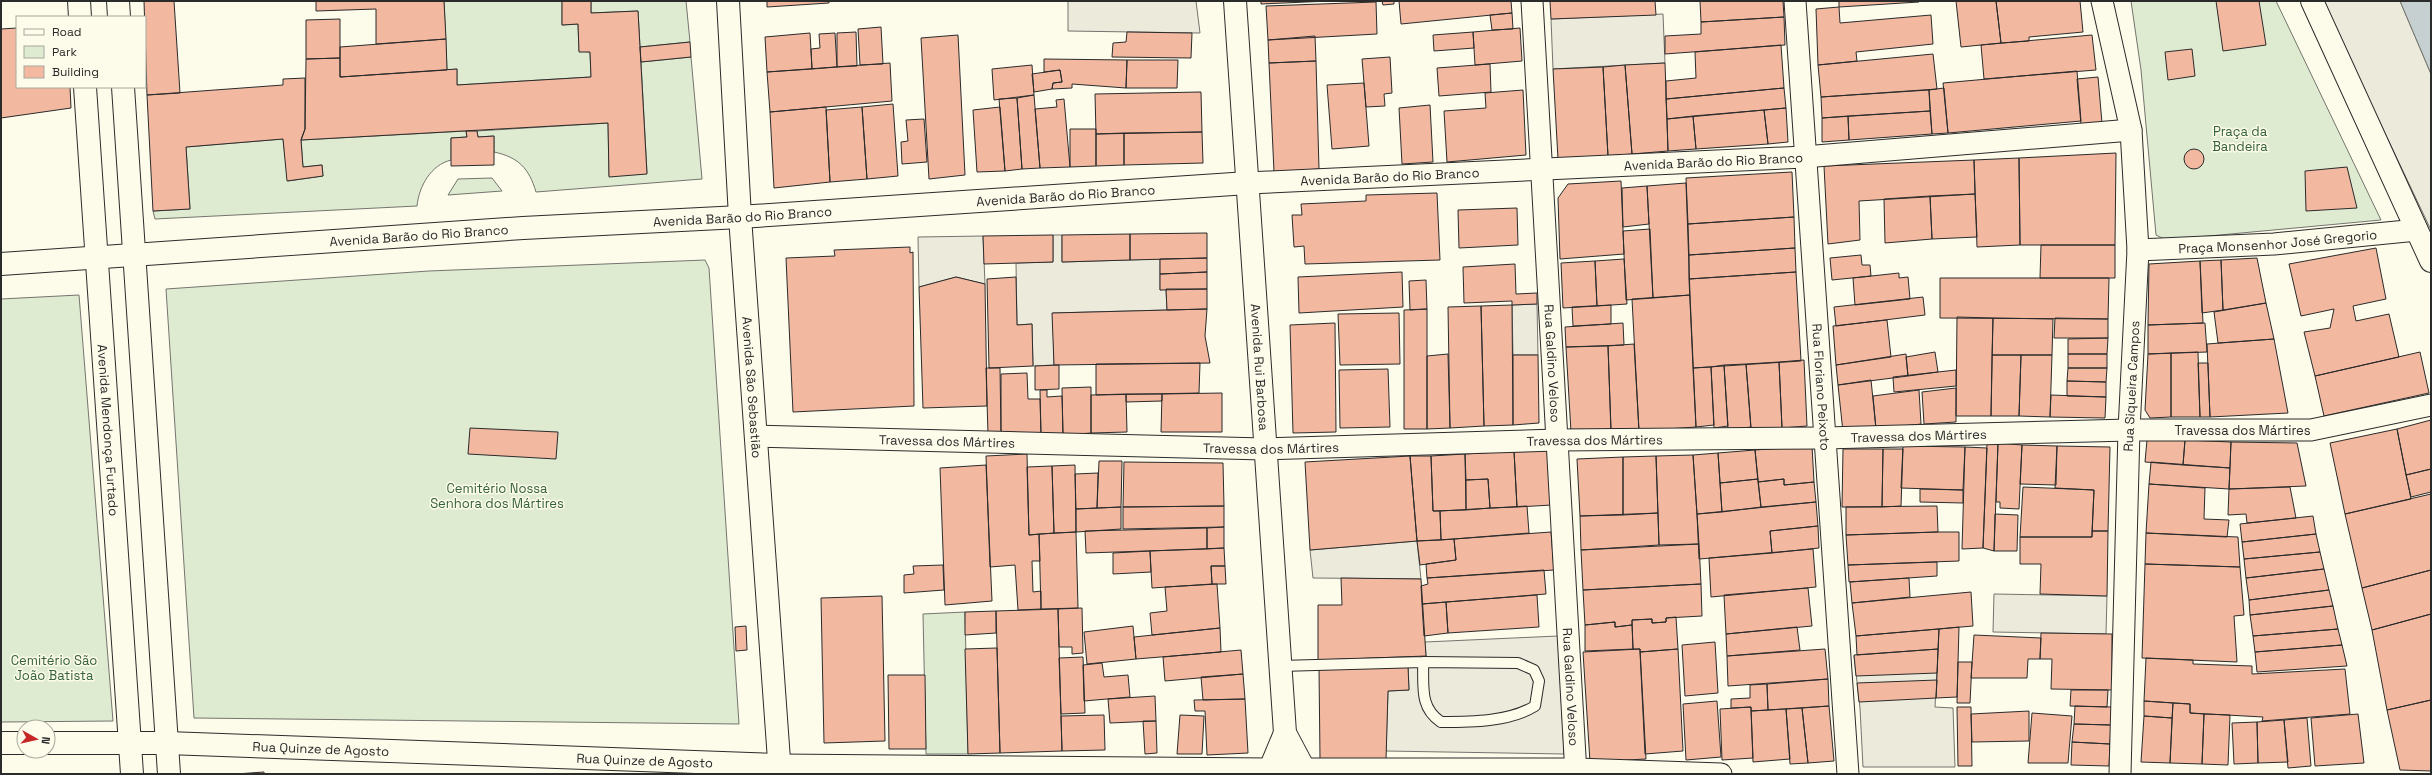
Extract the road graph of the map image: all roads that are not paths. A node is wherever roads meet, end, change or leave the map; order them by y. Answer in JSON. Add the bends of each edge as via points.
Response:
{"nodes":[{"id":1,"x":79,"y":1,"type":"edge"},
{"id":2,"x":118,"y":1,"type":"edge"},
{"id":3,"x":728,"y":1,"type":"edge"},
{"id":4,"x":1235,"y":1,"type":"edge"},
{"id":5,"x":1532,"y":1,"type":"edge"},
{"id":6,"x":1795,"y":1,"type":"edge"},
{"id":7,"x":2102,"y":1,"type":"edge"},
{"id":8,"x":2312,"y":1,"type":"edge"},
{"id":9,"x":80,"y":16,"type":"edge"},
{"id":10,"x":119,"y":16,"type":"edge"},
{"id":11,"x":85,"y":88,"type":"edge"},
{"id":12,"x":123,"y":88,"type":"edge"},
{"id":13,"x":2132,"y":130,"type":"junction"},
{"id":14,"x":1804,"y":157,"type":"junction"},
{"id":15,"x":1541,"y":171,"type":"junction"},
{"id":16,"x":1248,"y":183,"type":"junction"},
{"id":17,"x":740,"y":217,"type":"junction"},
{"id":18,"x":2417,"y":230,"type":"junction"},
{"id":19,"x":2138,"y":250,"type":"junction"},
{"id":20,"x":133,"y":256,"type":"junction"},
{"id":21,"x":96,"y":258,"type":"junction"},
{"id":22,"x":2431,"y":262,"type":"edge"},
{"id":23,"x":1,"y":264,"type":"edge"},
{"id":24,"x":2431,"y":406,"type":"edge"},
{"id":25,"x":2129,"y":430,"type":"junction"},
{"id":26,"x":756,"y":436,"type":"junction"},
{"id":27,"x":1825,"y":438,"type":"junction"},
{"id":28,"x":1557,"y":440,"type":"junction"},
{"id":29,"x":1264,"y":449,"type":"junction"},
{"id":30,"x":1423,"y":662,"type":"junction"},
{"id":31,"x":1280,"y":666,"type":"junction"},
{"id":32,"x":1285,"y":733,"type":"junction"},
{"id":33,"x":1,"y":743,"type":"edge"},
{"id":34,"x":16,"y":743,"type":"edge"},
{"id":35,"x":56,"y":743,"type":"edge"},
{"id":36,"x":167,"y":743,"type":"junction"},
{"id":37,"x":130,"y":744,"type":"junction"},
{"id":38,"x":780,"y":769,"type":"edge"},
{"id":39,"x":1304,"y":771,"type":"edge"},
{"id":40,"x":1576,"y":771,"type":"edge"},
{"id":41,"x":1271,"y":772,"type":"edge"},
{"id":42,"x":132,"y":774,"type":"edge"},
{"id":43,"x":169,"y":774,"type":"edge"},
{"id":44,"x":1722,"y":774,"type":"edge"},
{"id":45,"x":1848,"y":774,"type":"edge"},
{"id":46,"x":2120,"y":774,"type":"edge"}],
"edges":[{"from":1,"to":9,"type":"main road"},
{"from":2,"to":10,"type":"main road"},
{"from":3,"to":17,"type":"main road","name":"Avenida São Sebastião"},
{"from":4,"to":16,"type":"main road","name":"Avenida Rui Barbosa"},
{"from":5,"to":15,"type":"street","name":"Rua Galdino Veloso"},
{"from":6,"to":14,"type":"street","name":"Rua Floriano Peixoto"},
{"from":7,"to":13,"type":"street","name":"Rua Siqueira Campos"},
{"from":8,"to":18,"type":"main road"},
{"from":11,"to":21,"type":"main road","name":"Avenida Mendonça Furtado"},
{"from":12,"to":20,"type":"main road"},
{"from":13,"to":14,"type":"street","name":"Avenida Barão do Rio Branco"},
{"from":13,"to":19,"type":"street","name":"Rua Siqueira Campos"},
{"from":14,"to":15,"type":"street","name":"Avenida Barão do Rio Branco"},
{"from":14,"to":27,"type":"street","name":"Rua Floriano Peixoto"},
{"from":15,"to":16,"type":"street","name":"Avenida Barão do Rio Branco"},
{"from":15,"to":28,"type":"street","name":"Rua Galdino Veloso"},
{"from":16,"to":17,"type":"main road","name":"Avenida Barão do Rio Branco"},
{"from":16,"to":29,"type":"main road","name":"Avenida Rui Barbosa"},
{"from":17,"to":20,"type":"main road","name":"Avenida Barão do Rio Branco","via":[[508,229]]},
{"from":17,"to":26,"type":"main road","name":"Avenida São Sebastião"},
{"from":18,"to":19,"type":"street","name":"Praça Monsenhor José Gregorio","via":[[2274,244]]},
{"from":18,"to":22,"type":"main road"},
{"from":19,"to":25,"type":"street","name":"Rua Siqueira Campos"},
{"from":20,"to":21,"type":"main road","name":"Avenida Barão do Rio Branco"},
{"from":20,"to":36,"type":"main road"},
{"from":21,"to":23,"type":"main road","name":"Avenida Barão do Rio Branco"},
{"from":21,"to":37,"type":"main road","name":"Avenida Mendonça Furtado"},
{"from":24,"to":25,"type":"street","name":"Travessa dos Mártires","via":[[2311,430]]},
{"from":25,"to":27,"type":"street","name":"Travessa dos Mártires"},
{"from":25,"to":46,"type":"street","name":"Rua Siqueira Campos"},
{"from":26,"to":29,"type":"street","name":"Travessa dos Mártires"},
{"from":26,"to":38,"type":"main road","name":"Avenida São Sebastião"},
{"from":27,"to":28,"type":"street","name":"Travessa dos Mártires"},
{"from":27,"to":45,"type":"street","name":"Rua Floriano Peixoto"},
{"from":28,"to":29,"type":"street","name":"Travessa dos Mártires"},
{"from":28,"to":40,"type":"street","name":"Rua Galdino Veloso"},
{"from":29,"to":31,"type":"main road","name":"Avenida Rui Barbosa"},
{"from":30,"to":30,"type":"lane","via":[[1527,665],[1534,670],[1539,681],[1535,706],[1522,714],[1466,722],[1441,722],[1427,709],[1424,700]]},
{"from":30,"to":31,"type":"lane"},
{"from":31,"to":32,"type":"main road","name":"Avenida Rui Barbosa"},
{"from":32,"to":39,"type":"main road","name":"Avenida Rui Barbosa"},
{"from":32,"to":41,"type":"main road","name":"Avenida Rui Barbosa"},
{"from":33,"to":34,"type":"main road"},
{"from":35,"to":37,"type":"main road","name":"Rua Quinze de Agosto"},
{"from":36,"to":37,"type":"main road","name":"Rua Quinze de Agosto"},
{"from":36,"to":38,"type":"main road","name":"Rua Quinze de Agosto"},
{"from":36,"to":43,"type":"main road"},
{"from":37,"to":42,"type":"main road","name":"Avenida Mendonça Furtado"},
{"from":38,"to":41,"type":"street","name":"Rua Quinze de Agosto"},
{"from":39,"to":40,"type":"street","name":"Rua Quinze de Agosto"},
{"from":39,"to":41,"type":"street","name":"Rua Quinze de Agosto"},
{"from":40,"to":44,"type":"street","name":"Rua Quinze de Agosto"}]}
